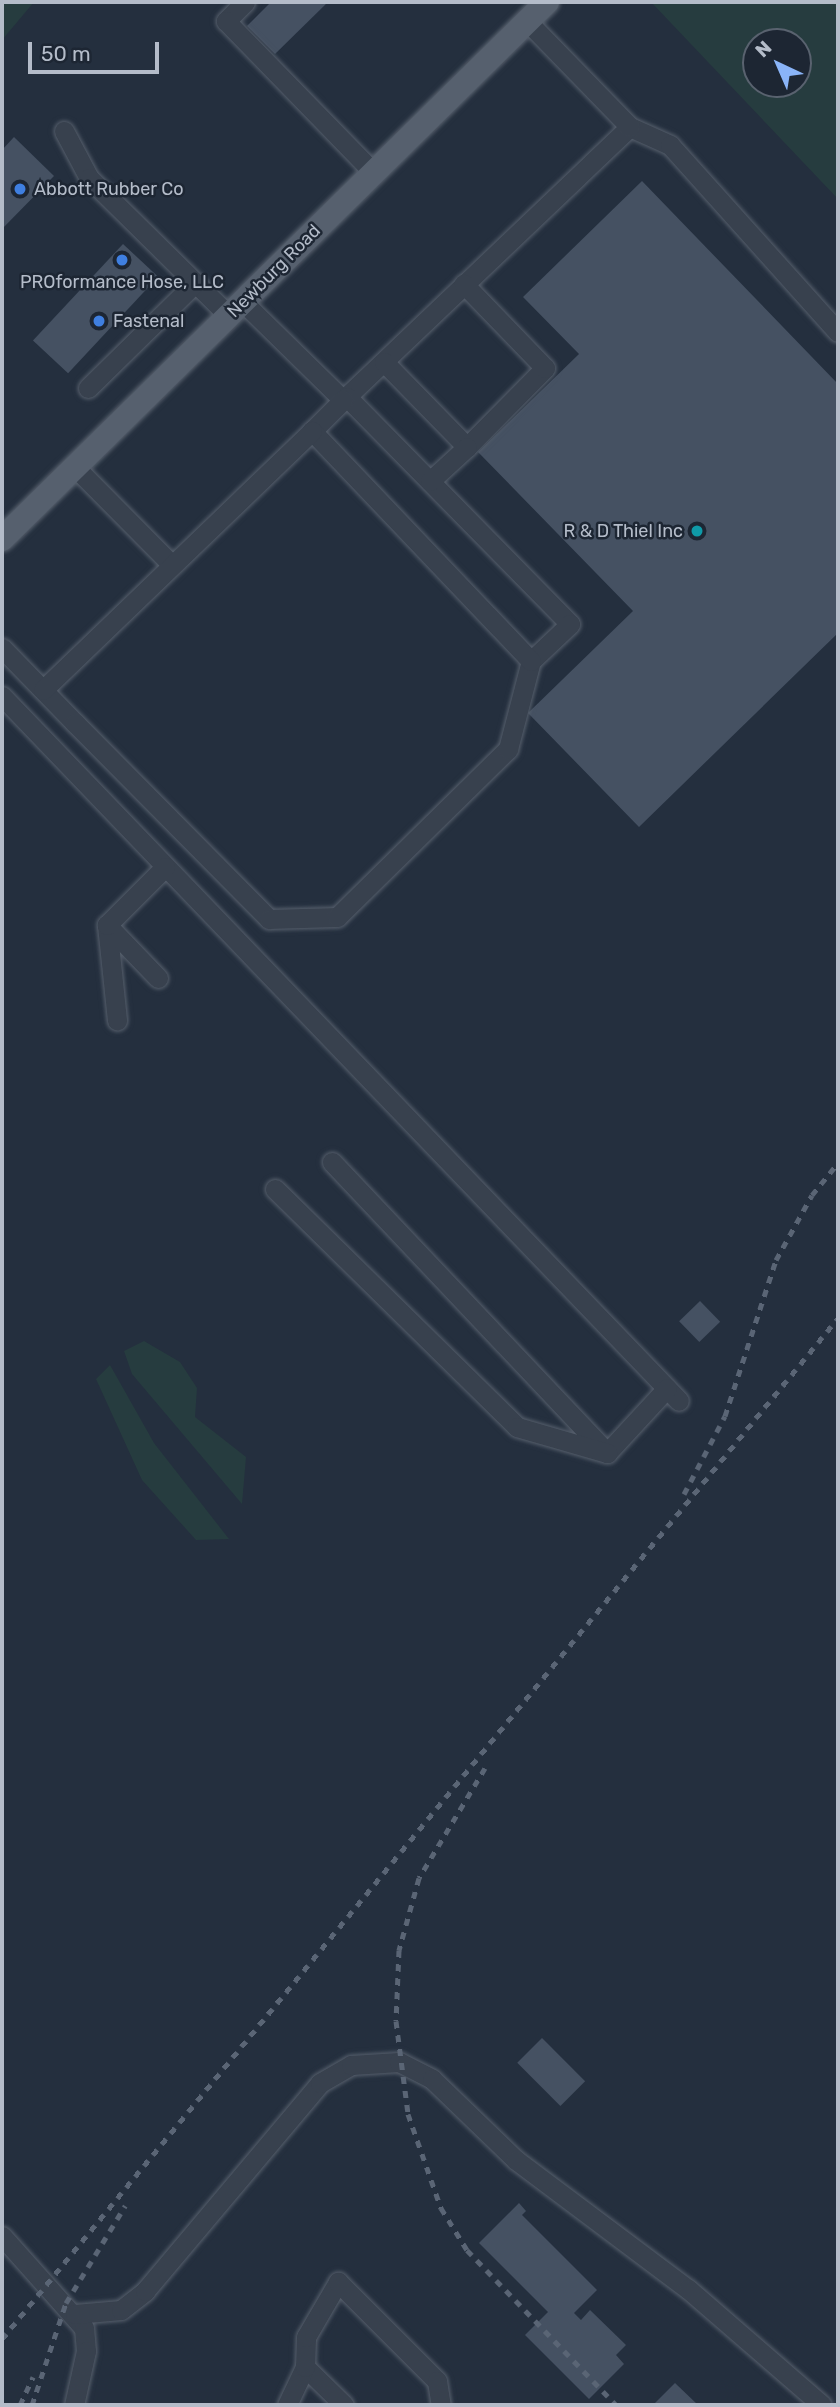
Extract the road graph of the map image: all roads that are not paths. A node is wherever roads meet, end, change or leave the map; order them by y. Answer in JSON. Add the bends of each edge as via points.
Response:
{"nodes":[{"id":1,"x":245,"y":2,"type":"edge"},
{"id":2,"x":547,"y":2,"type":"edge"},
{"id":3,"x":527,"y":21,"type":"junction"},
{"id":4,"x":630,"y":127,"type":"junction"},
{"id":5,"x":64,"y":131,"type":"dead end"},
{"id":6,"x":374,"y":173,"type":"junction"},
{"id":7,"x":195,"y":282,"type":"junction"},
{"id":8,"x":464,"y":284,"type":"junction"},
{"id":9,"x":236,"y":309,"type":"junction"},
{"id":10,"x":838,"y":332,"type":"edge"},
{"id":11,"x":384,"y":362,"type":"junction"},
{"id":12,"x":88,"y":388,"type":"dead end"},
{"id":13,"x":345,"y":398,"type":"junction"},
{"id":14,"x":312,"y":431,"type":"junction"},
{"id":15,"x":467,"y":447,"type":"junction"},
{"id":16,"x":75,"y":467,"type":"junction"},
{"id":17,"x":430,"y":481,"type":"junction"},
{"id":18,"x":2,"y":540,"type":"edge"},
{"id":19,"x":171,"y":564,"type":"junction"},
{"id":20,"x":2,"y":648,"type":"edge"},
{"id":21,"x":531,"y":661,"type":"junction"},
{"id":22,"x":43,"y":690,"type":"junction"},
{"id":23,"x":2,"y":696,"type":"edge"},
{"id":24,"x":165,"y":867,"type":"junction"},
{"id":25,"x":107,"y":925,"type":"junction"},
{"id":26,"x":158,"y":978,"type":"dead end"},
{"id":27,"x":117,"y":1020,"type":"dead end"},
{"id":28,"x":332,"y":1162,"type":"dead end"},
{"id":29,"x":275,"y":1189,"type":"dead end"},
{"id":30,"x":607,"y":1453,"type":"junction"},
{"id":31,"x":2,"y":2236,"type":"edge"},
{"id":32,"x":75,"y":2314,"type":"junction"},
{"id":33,"x":305,"y":2367,"type":"junction"},
{"id":34,"x":74,"y":2405,"type":"edge"},
{"id":35,"x":287,"y":2405,"type":"edge"},
{"id":36,"x":344,"y":2405,"type":"edge"},
{"id":37,"x":441,"y":2405,"type":"edge"},
{"id":38,"x":822,"y":2405,"type":"edge"}],
"edges":[{"from":1,"to":6,"type":"street","via":[[226,21]]},
{"from":2,"to":3,"type":"main road","name":"Newburg Road"},
{"from":3,"to":4,"type":"street"},
{"from":3,"to":6,"type":"main road","name":"Newburg Road"},
{"from":4,"to":8,"type":"street"},
{"from":4,"to":10,"type":"street","via":[[670,145]]},
{"from":5,"to":7,"type":"street","via":[[89,178]]},
{"from":6,"to":9,"type":"main road","name":"Newburg Road"},
{"from":7,"to":9,"type":"street"},
{"from":7,"to":12,"type":"street"},
{"from":8,"to":11,"type":"street"},
{"from":8,"to":15,"type":"street","via":[[545,368]]},
{"from":9,"to":13,"type":"street"},
{"from":9,"to":16,"type":"main road","name":"Newburg Road"},
{"from":11,"to":13,"type":"street"},
{"from":11,"to":15,"type":"street"},
{"from":13,"to":14,"type":"street"},
{"from":13,"to":17,"type":"street"},
{"from":14,"to":19,"type":"street"},
{"from":14,"to":21,"type":"street"},
{"from":15,"to":17,"type":"street"},
{"from":16,"to":18,"type":"main road","name":"Newburg Road"},
{"from":16,"to":19,"type":"street"},
{"from":17,"to":21,"type":"street","via":[[570,624]]},
{"from":19,"to":22,"type":"street"},
{"from":20,"to":22,"type":"street"},
{"from":21,"to":22,"type":"street","via":[[508,749],[337,916],[269,919]]},
{"from":23,"to":24,"type":"street"},
{"from":24,"to":25,"type":"street"},
{"from":24,"to":30,"type":"street","via":[[673,1394]]},
{"from":25,"to":26,"type":"street"},
{"from":25,"to":27,"type":"street"},
{"from":28,"to":30,"type":"street"},
{"from":29,"to":30,"type":"street","via":[[517,1427]]},
{"from":31,"to":32,"type":"street"},
{"from":32,"to":34,"type":"street","via":[[86,2351]]},
{"from":32,"to":38,"type":"street","via":[[121,2310],[145,2291],[320,2083],[351,2065],[400,2062],[432,2079],[516,2160],[688,2289]]},
{"from":33,"to":35,"type":"street"},
{"from":33,"to":36,"type":"street"},
{"from":33,"to":37,"type":"street","via":[[306,2337],[338,2282],[437,2381]]}]}
